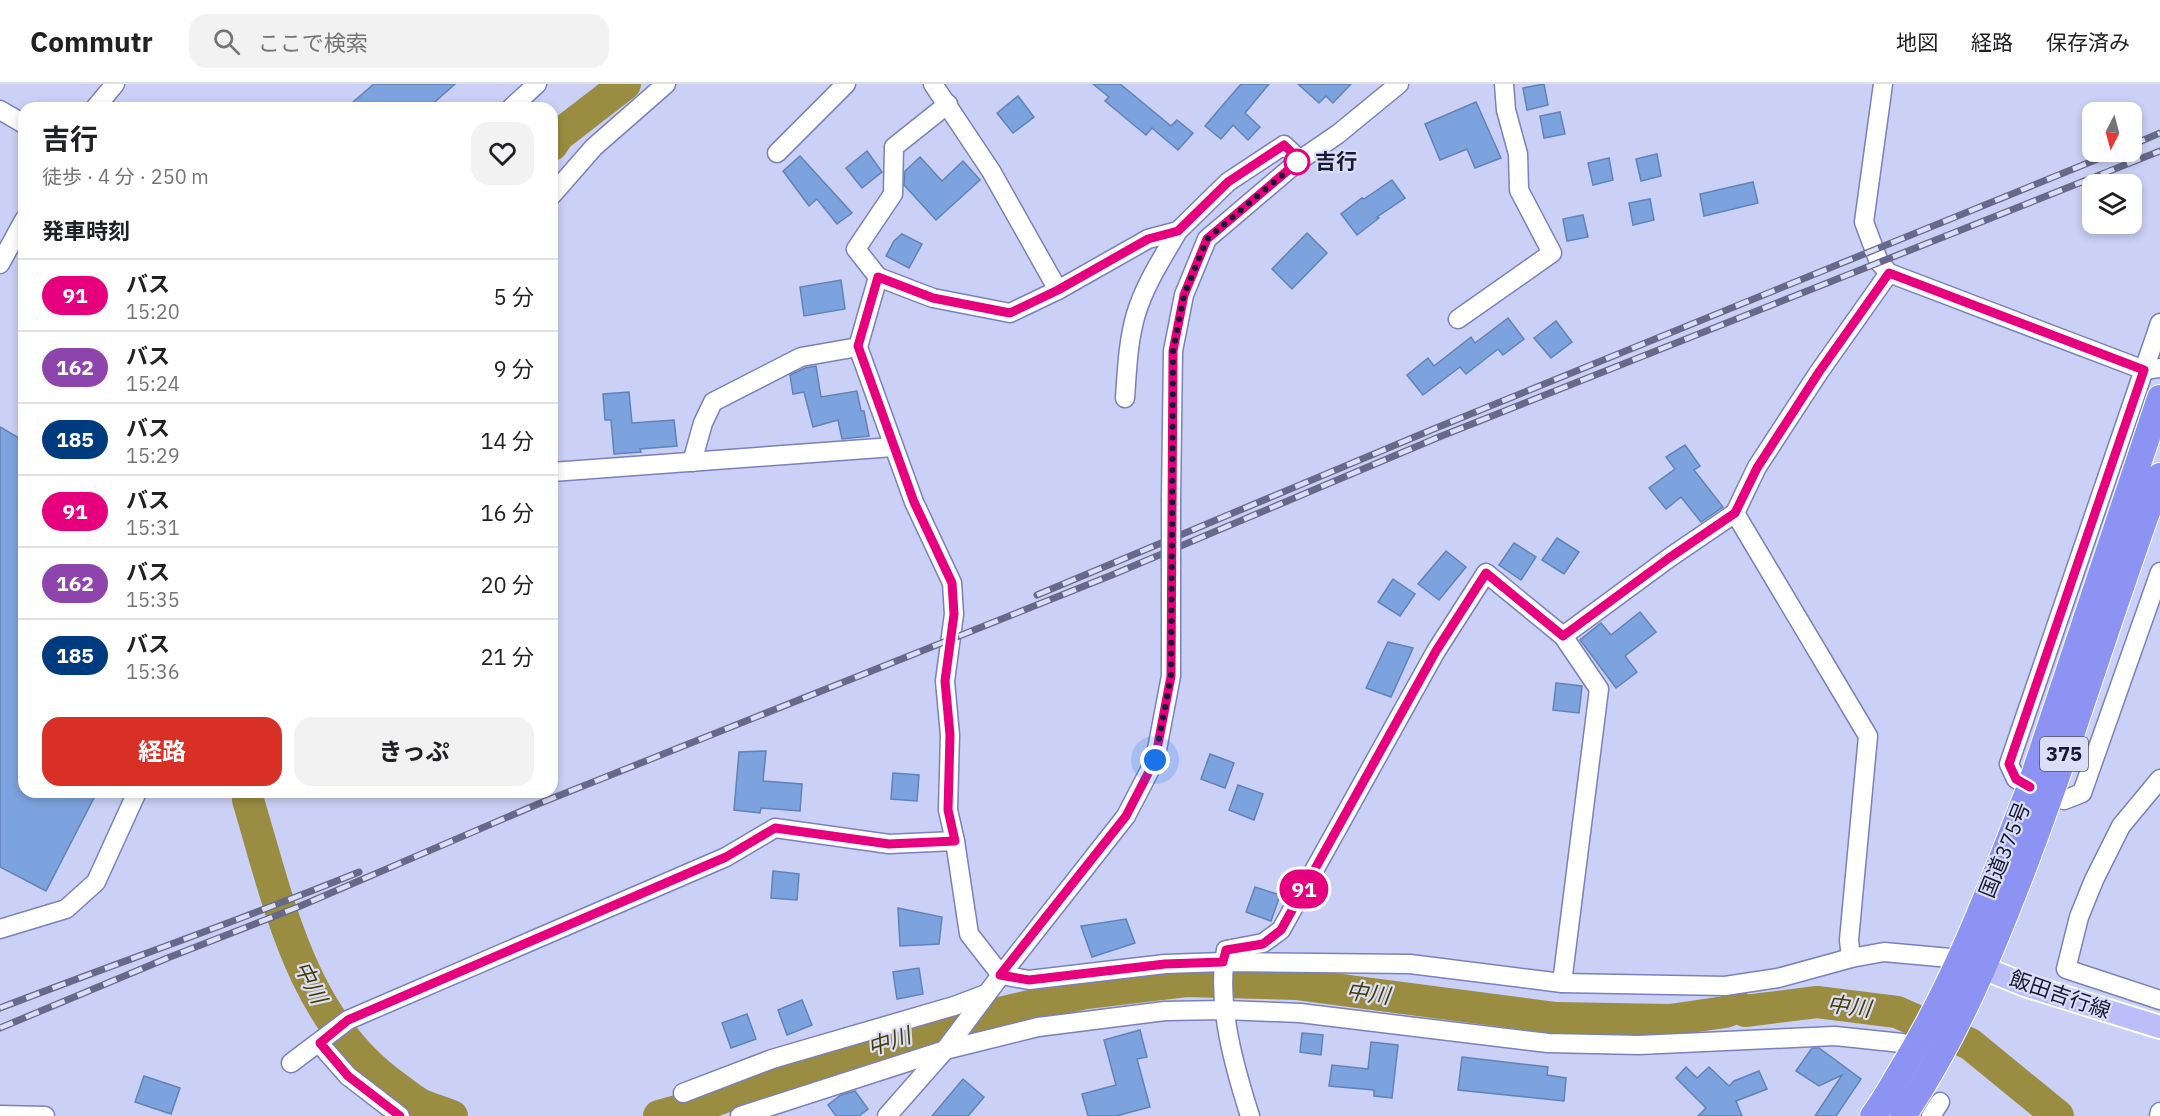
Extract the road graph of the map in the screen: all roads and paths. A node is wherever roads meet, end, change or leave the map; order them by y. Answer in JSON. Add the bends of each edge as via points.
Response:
{"nodes":[{"id":1,"x":115,"y":84,"type":"edge"},
{"id":2,"x":537,"y":84,"type":"edge"},
{"id":3,"x":666,"y":84,"type":"edge"},
{"id":4,"x":846,"y":84,"type":"edge"},
{"id":5,"x":933,"y":84,"type":"edge"},
{"id":6,"x":1399,"y":84,"type":"edge"},
{"id":7,"x":1504,"y":84,"type":"edge"},
{"id":8,"x":1883,"y":84,"type":"edge"},
{"id":9,"x":100,"y":102,"type":"edge"},
{"id":10,"x":518,"y":102,"type":"edge"},
{"id":11,"x":948,"y":104,"type":"junction"},
{"id":12,"x":0,"y":111,"type":"edge"},
{"id":13,"x":18,"y":120,"type":"edge"},
{"id":14,"x":777,"y":153,"type":"dead end"},
{"id":15,"x":1300,"y":160,"type":"junction"},
{"id":16,"x":558,"y":188,"type":"edge"},
{"id":17,"x":18,"y":231,"type":"edge"},
{"id":18,"x":1178,"y":231,"type":"junction"},
{"id":19,"x":0,"y":264,"type":"edge"},
{"id":20,"x":1889,"y":273,"type":"junction"},
{"id":21,"x":878,"y":277,"type":"junction"},
{"id":22,"x":1058,"y":290,"type":"junction"},
{"id":23,"x":1458,"y":319,"type":"dead end"},
{"id":24,"x":2160,"y":323,"type":"edge"},
{"id":25,"x":858,"y":346,"type":"junction"},
{"id":26,"x":2152,"y":369,"type":"edge"},
{"id":27,"x":1125,"y":398,"type":"dead end"},
{"id":28,"x":2160,"y":398,"type":"edge"},
{"id":29,"x":893,"y":447,"type":"junction"},
{"id":30,"x":692,"y":462,"type":"junction"},
{"id":31,"x":558,"y":472,"type":"edge"},
{"id":32,"x":2151,"y":475,"type":"edge"},
{"id":33,"x":1735,"y":513,"type":"junction"},
{"id":34,"x":2160,"y":572,"type":"edge"},
{"id":35,"x":1563,"y":636,"type":"junction"},
{"id":36,"x":2160,"y":779,"type":"edge"},
{"id":37,"x":2040,"y":791,"type":"junction"},
{"id":38,"x":134,"y":798,"type":"edge"},
{"id":39,"x":955,"y":841,"type":"junction"},
{"id":40,"x":0,"y":929,"type":"edge"},
{"id":41,"x":1851,"y":958,"type":"junction"},
{"id":42,"x":1972,"y":964,"type":"junction"},
{"id":43,"x":1224,"y":967,"type":"junction"},
{"id":44,"x":1000,"y":975,"type":"junction"},
{"id":45,"x":1562,"y":983,"type":"junction"},
{"id":46,"x":986,"y":994,"type":"junction"},
{"id":47,"x":2160,"y":1000,"type":"edge"},
{"id":48,"x":1225,"y":1007,"type":"junction"},
{"id":49,"x":2160,"y":1028,"type":"edge"},
{"id":50,"x":322,"y":1041,"type":"junction"},
{"id":51,"x":945,"y":1050,"type":"junction"},
{"id":52,"x":1922,"y":1053,"type":"junction"},
{"id":53,"x":291,"y":1063,"type":"dead end"},
{"id":54,"x":683,"y":1093,"type":"dead end"},
{"id":55,"x":0,"y":1115,"type":"edge"},
{"id":56,"x":1905,"y":1115,"type":"edge"},
{"id":57,"x":45,"y":1116,"type":"edge"},
{"id":58,"x":400,"y":1116,"type":"edge"},
{"id":59,"x":740,"y":1116,"type":"edge"},
{"id":60,"x":887,"y":1116,"type":"edge"},
{"id":61,"x":1250,"y":1116,"type":"edge"},
{"id":62,"x":1873,"y":1116,"type":"edge"}],
"edges":[{"from":1,"to":9,"type":"street"},
{"from":2,"to":10,"type":"street"},
{"from":3,"to":16,"type":"street","via":[[594,147]]},
{"from":4,"to":14,"type":"street"},
{"from":5,"to":11,"type":"street"},
{"from":6,"to":15,"type":"street"},
{"from":7,"to":23,"type":"street","via":[[1506,110],[1518,154],[1519,190],[1552,253]]},
{"from":8,"to":20,"type":"street","via":[[1864,222],[1880,262]]},
{"from":11,"to":21,"type":"street","via":[[894,147],[893,194],[856,249]]},
{"from":11,"to":22,"type":"street"},
{"from":12,"to":13,"type":"street"},
{"from":15,"to":18,"type":"street","via":[[1284,145],[1228,182]]},
{"from":15,"to":44,"type":"street","bridge":true,"via":[[1207,239],[1184,295],[1173,351],[1171,676],[1155,760],[1126,816]]},
{"from":17,"to":19,"type":"street"},
{"from":18,"to":22,"type":"street","via":[[1148,239]]},
{"from":18,"to":27,"type":"street","via":[[1151,277],[1136,314]]},
{"from":20,"to":26,"type":"street"},
{"from":20,"to":33,"type":"street","via":[[1763,458]]},
{"from":21,"to":22,"type":"street","via":[[933,298],[1010,313]]},
{"from":21,"to":25,"type":"street"},
{"from":24,"to":26,"type":"street"},
{"from":25,"to":29,"type":"street"},
{"from":25,"to":30,"type":"street","via":[[801,357],[713,402]]},
{"from":26,"to":37,"type":"street","via":[[2009,764],[2016,779]]},
{"from":28,"to":32,"type":"highway","name":"国道375号","number":"375"},
{"from":29,"to":30,"type":"street"},
{"from":29,"to":39,"type":"street","via":[[952,583],[954,614],[945,681],[950,735],[948,810]]},
{"from":30,"to":31,"type":"street"},
{"from":32,"to":37,"type":"highway","name":"国道375号","number":"375","via":[[2130,557]]},
{"from":33,"to":35,"type":"street"},
{"from":33,"to":41,"type":"street","via":[[1868,736],[1849,940]]},
{"from":34,"to":37,"type":"street","via":[[2082,793],[2064,800]]},
{"from":35,"to":43,"type":"street","via":[[1486,573],[1436,651],[1281,930],[1263,944],[1226,950]]},
{"from":35,"to":45,"type":"street","via":[[1599,689]]},
{"from":36,"to":47,"type":"street","via":[[2121,826],[2094,880],[2079,917],[2066,969]]},
{"from":37,"to":42,"type":"highway","name":"国道375号","number":"375"},
{"from":38,"to":40,"type":"street","via":[[96,882],[66,909]]},
{"from":39,"to":44,"type":"street","via":[[969,934]]},
{"from":39,"to":50,"type":"street","via":[[889,844],[775,828],[726,857],[343,1024]]},
{"from":41,"to":42,"type":"street","via":[[1884,952]]},
{"from":41,"to":45,"type":"street","via":[[1778,978],[1725,986]]},
{"from":42,"to":49,"type":"main road","name":"飯田吉行線"},
{"from":42,"to":52,"type":"highway","name":"国道375号","number":"375","via":[[1936,1010]]},
{"from":42,"to":52,"type":"highway","name":"国道375号","number":"375","via":[[1958,1025]]},
{"from":43,"to":44,"type":"street","via":[[1165,964],[1029,980]]},
{"from":43,"to":45,"type":"street","via":[[1410,964]]},
{"from":43,"to":48,"type":"street"},
{"from":44,"to":46,"type":"street"},
{"from":46,"to":51,"type":"street"},
{"from":46,"to":54,"type":"street","via":[[772,1059]]},
{"from":48,"to":51,"type":"street","via":[[1038,1027]]},
{"from":48,"to":52,"type":"street","via":[[1548,1043],[1639,1045],[1835,1036],[1902,1043]]},
{"from":48,"to":61,"type":"street","via":[[1236,1072]]},
{"from":50,"to":53,"type":"street"},
{"from":50,"to":58,"type":"street","via":[[348,1076]]},
{"from":51,"to":59,"type":"street"},
{"from":51,"to":60,"type":"street"},
{"from":52,"to":56,"type":"highway","name":"国道375号","number":"375"},
{"from":52,"to":62,"type":"highway","name":"国道375号","number":"375"},
{"from":55,"to":57,"type":"street"}]}
